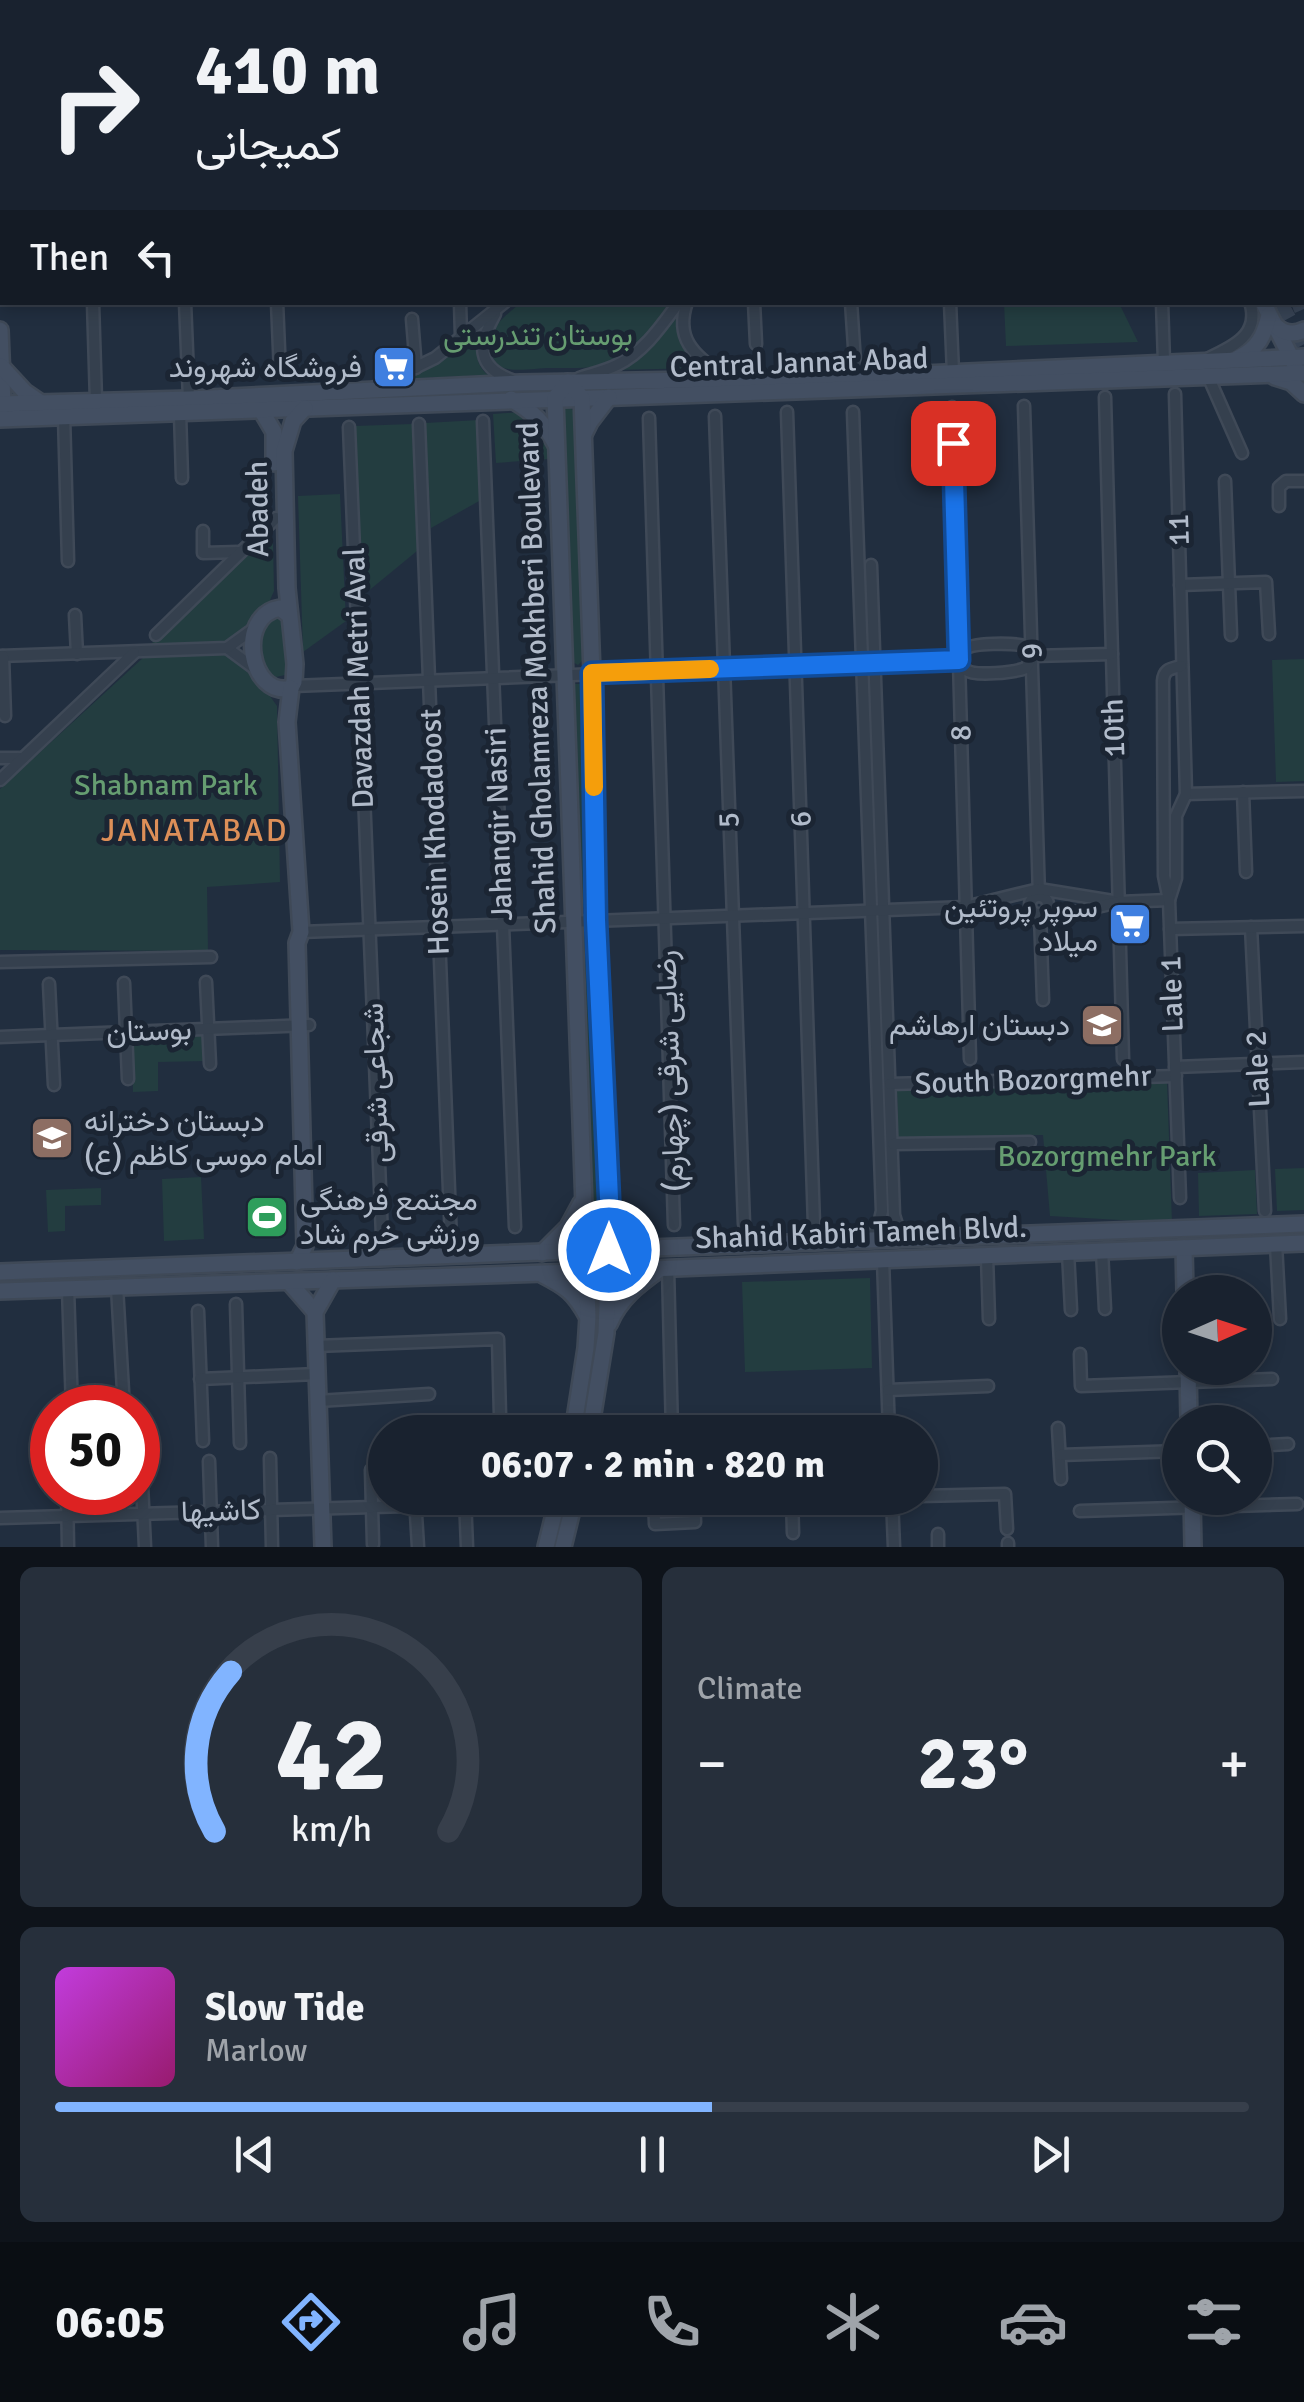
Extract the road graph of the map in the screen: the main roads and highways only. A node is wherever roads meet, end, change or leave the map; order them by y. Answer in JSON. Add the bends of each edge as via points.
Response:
{"nodes":[{"id":1,"x":1268,"y":313,"type":"edge"},
{"id":2,"x":0,"y":330,"type":"edge"},
{"id":3,"x":1304,"y":330,"type":"edge"},
{"id":4,"x":2,"y":366,"type":"edge"},
{"id":5,"x":1235,"y":368,"type":"junction"},
{"id":6,"x":1205,"y":369,"type":"junction"},
{"id":7,"x":1300,"y":369,"type":"edge"},
{"id":8,"x":1073,"y":374,"type":"junction"},
{"id":9,"x":568,"y":382,"type":"junction"},
{"id":10,"x":1304,"y":394,"type":"edge"},
{"id":11,"x":609,"y":397,"type":"junction"},
{"id":12,"x":555,"y":398,"type":"junction"},
{"id":13,"x":582,"y":398,"type":"junction"},
{"id":14,"x":511,"y":399,"type":"junction"},
{"id":15,"x":41,"y":402,"type":"junction"},
{"id":16,"x":184,"y":406,"type":"junction"},
{"id":17,"x":305,"y":408,"type":"junction"},
{"id":18,"x":1,"y":409,"type":"edge"},
{"id":19,"x":261,"y":410,"type":"junction"},
{"id":20,"x":583,"y":438,"type":"junction"},
{"id":21,"x":280,"y":439,"type":"junction"},
{"id":22,"x":557,"y":447,"type":"junction"},
{"id":23,"x":270,"y":610,"type":"junction"},
{"id":24,"x":289,"y":615,"type":"junction"},
{"id":25,"x":287,"y":688,"type":"junction"},
{"id":26,"x":304,"y":1025,"type":"junction"},
{"id":27,"x":609,"y":1198,"type":"junction"},
{"id":28,"x":583,"y":1199,"type":"junction"},
{"id":29,"x":1304,"y":1224,"type":"edge"},
{"id":30,"x":1227,"y":1228,"type":"junction"},
{"id":31,"x":1304,"y":1243,"type":"edge"},
{"id":32,"x":1228,"y":1245,"type":"junction"},
{"id":33,"x":1184,"y":1248,"type":"junction"},
{"id":34,"x":654,"y":1249,"type":"junction"},
{"id":35,"x":609,"y":1250,"type":"junction"},
{"id":36,"x":585,"y":1252,"type":"junction"},
{"id":37,"x":542,"y":1253,"type":"junction"},
{"id":38,"x":323,"y":1260,"type":"junction"},
{"id":39,"x":297,"y":1262,"type":"junction"},
{"id":40,"x":664,"y":1269,"type":"junction"},
{"id":41,"x":609,"y":1271,"type":"junction"},
{"id":42,"x":0,"y":1272,"type":"edge"},
{"id":43,"x":586,"y":1272,"type":"junction"},
{"id":44,"x":539,"y":1273,"type":"junction"},
{"id":45,"x":1185,"y":1275,"type":"edge"},
{"id":46,"x":333,"y":1280,"type":"junction"},
{"id":47,"x":289,"y":1282,"type":"junction"},
{"id":48,"x":0,"y":1291,"type":"edge"},
{"id":49,"x":315,"y":1312,"type":"junction"},
{"id":50,"x":588,"y":1318,"type":"junction"},
{"id":51,"x":606,"y":1332,"type":"junction"},
{"id":52,"x":576,"y":1415,"type":"edge"},
{"id":53,"x":593,"y":1415,"type":"edge"},
{"id":54,"x":549,"y":1515,"type":"edge"},
{"id":55,"x":570,"y":1515,"type":"edge"},
{"id":56,"x":1193,"y":1515,"type":"edge"},
{"id":57,"x":323,"y":1547,"type":"edge"},
{"id":58,"x":546,"y":1547,"type":"edge"},
{"id":59,"x":562,"y":1547,"type":"edge"},
{"id":60,"x":1194,"y":1547,"type":"edge"}],
"edges":[{"from":1,"to":3,"type":"main road","via":[[1286,332]]},
{"from":1,"to":5,"type":"main road","via":[[1261,340]]},
{"from":1,"to":7,"type":"main road"},
{"from":2,"to":4,"type":"main road"},
{"from":4,"to":15,"type":"main road"},
{"from":4,"to":18,"type":"main road"},
{"from":5,"to":6,"type":"main road","name":"Central Jannat Abad"},
{"from":5,"to":7,"type":"main road","name":"Central Jannat Abad"},
{"from":5,"to":10,"type":"main road","via":[[1284,378]]},
{"from":6,"to":8,"type":"main road","name":"Central Jannat Abad"},
{"from":6,"to":8,"type":"main road","name":"Central Jannat Abad","via":[[1164,362]]},
{"from":8,"to":9,"type":"main road","name":"Central Jannat Abad"},
{"from":8,"to":11,"type":"main road","name":"Central Jannat Abad"},
{"from":9,"to":12,"type":"main road","name":"Shahid Gholamreza Mokhberi Boulevard"},
{"from":9,"to":13,"type":"main road","name":"Shahid Gholamreza Mokhberi Boulevard"},
{"from":9,"to":16,"type":"main road","name":"Central Jannat Abad"},
{"from":11,"to":13,"type":"main road","name":"Central Jannat Abad"},
{"from":11,"to":20,"type":"main road"},
{"from":12,"to":13,"type":"main road","name":"Central Jannat Abad"},
{"from":12,"to":14,"type":"main road","name":"Central Jannat Abad"},
{"from":12,"to":22,"type":"main road","name":"Shahid Gholamreza Mokhberi Boulevard"},
{"from":13,"to":20,"type":"main road","name":"Shahid Gholamreza Mokhberi Boulevard"},
{"from":14,"to":17,"type":"main road","name":"Central Jannat Abad"},
{"from":14,"to":22,"type":"main road","via":[[534,412]]},
{"from":15,"to":16,"type":"main road","name":"Central Jannat Abad"},
{"from":15,"to":18,"type":"main road","name":"Central Jannat Abad"},
{"from":16,"to":18,"type":"main road","name":"Central Jannat Abad","via":[[64,416]]},
{"from":16,"to":19,"type":"main road","name":"Central Jannat Abad"},
{"from":17,"to":19,"type":"main road","name":"Central Jannat Abad"},
{"from":17,"to":21,"type":"main road","name":"Abadeh"},
{"from":19,"to":21,"type":"main road","name":"Abadeh"},
{"from":20,"to":27,"type":"main road","name":"Shahid Gholamreza Mokhberi Boulevard"},
{"from":21,"to":23,"type":"main road","name":"Abadeh","via":[[278,581]]},
{"from":21,"to":24,"type":"main road","name":"Abadeh"},
{"from":22,"to":28,"type":"main road","name":"Shahid Gholamreza Mokhberi Boulevard"},
{"from":23,"to":24,"type":"main road"},
{"from":23,"to":25,"type":"main road","via":[[253,636],[254,662]]},
{"from":24,"to":25,"type":"main road","name":"Abadeh","via":[[295,664]]},
{"from":25,"to":26,"type":"main road"},
{"from":26,"to":38,"type":"main road","via":[[314,1246]]},
{"from":26,"to":39,"type":"main road","via":[[305,1246]]},
{"from":27,"to":34,"type":"main road","via":[[625,1227]]},
{"from":27,"to":35,"type":"main road","name":"Shahid Gholamreza Mokhberi Boulevard"},
{"from":28,"to":36,"type":"main road","name":"Shahid Gholamreza Mokhberi Boulevard"},
{"from":28,"to":37,"type":"main road"},
{"from":29,"to":30,"type":"main road","name":"Shahid Kabiri Tameh Blvd."},
{"from":30,"to":32,"type":"main road","via":[[1222,1237]]},
{"from":30,"to":34,"type":"main road","name":"Shahid Kabiri Tameh Blvd."},
{"from":31,"to":32,"type":"main road","name":"Shahid Kabiri Tameh Blvd."},
{"from":32,"to":33,"type":"main road","name":"Shahid Kabiri Tameh Blvd."},
{"from":33,"to":40,"type":"main road","name":"Shahid Kabiri Tameh Blvd."},
{"from":33,"to":45,"type":"main road"},
{"from":34,"to":35,"type":"main road","name":"Shahid Kabiri Tameh Blvd."},
{"from":35,"to":36,"type":"main road","name":"Shahid Kabiri Tameh Blvd."},
{"from":35,"to":41,"type":"main road","name":"Shahid Gholamreza Mokhberi Boulevard"},
{"from":36,"to":37,"type":"main road","name":"Shahid Kabiri Tameh Blvd."},
{"from":36,"to":43,"type":"main road","name":"Shahid Gholamreza Mokhberi Boulevard"},
{"from":37,"to":38,"type":"main road","name":"Shahid Kabiri Tameh Blvd."},
{"from":38,"to":39,"type":"main road","name":"Shahid Kabiri Tameh Blvd."},
{"from":39,"to":42,"type":"main road","name":"Shahid Kabiri Tameh Blvd."},
{"from":40,"to":41,"type":"main road","name":"Shahid Kabiri Tameh Blvd."},
{"from":40,"to":51,"type":"main road","via":[[628,1292]]},
{"from":41,"to":43,"type":"main road","name":"Shahid Kabiri Tameh Blvd."},
{"from":41,"to":51,"type":"main road","name":"Shahid Gholamreza Mokhberi Boulevard"},
{"from":43,"to":44,"type":"main road","name":"Shahid Kabiri Tameh Blvd."},
{"from":43,"to":50,"type":"main road","name":"Shahid Gholamreza Mokhberi Boulevard"},
{"from":44,"to":46,"type":"main road","name":"Shahid Kabiri Tameh Blvd."},
{"from":44,"to":50,"type":"main road","via":[[567,1288]]},
{"from":46,"to":47,"type":"main road","name":"Shahid Kabiri Tameh Blvd."},
{"from":46,"to":49,"type":"main road"},
{"from":47,"to":48,"type":"main road","name":"Shahid Kabiri Tameh Blvd."},
{"from":47,"to":49,"type":"main road"},
{"from":49,"to":57,"type":"main road"},
{"from":50,"to":52,"type":"main road","name":"Shahid Gholamreza Mokhberi Boulevard"},
{"from":51,"to":53,"type":"main road","name":"Shahid Gholamreza Mokhberi Boulevard"},
{"from":54,"to":58,"type":"main road"},
{"from":55,"to":59,"type":"main road"},
{"from":56,"to":60,"type":"main road"}]}
